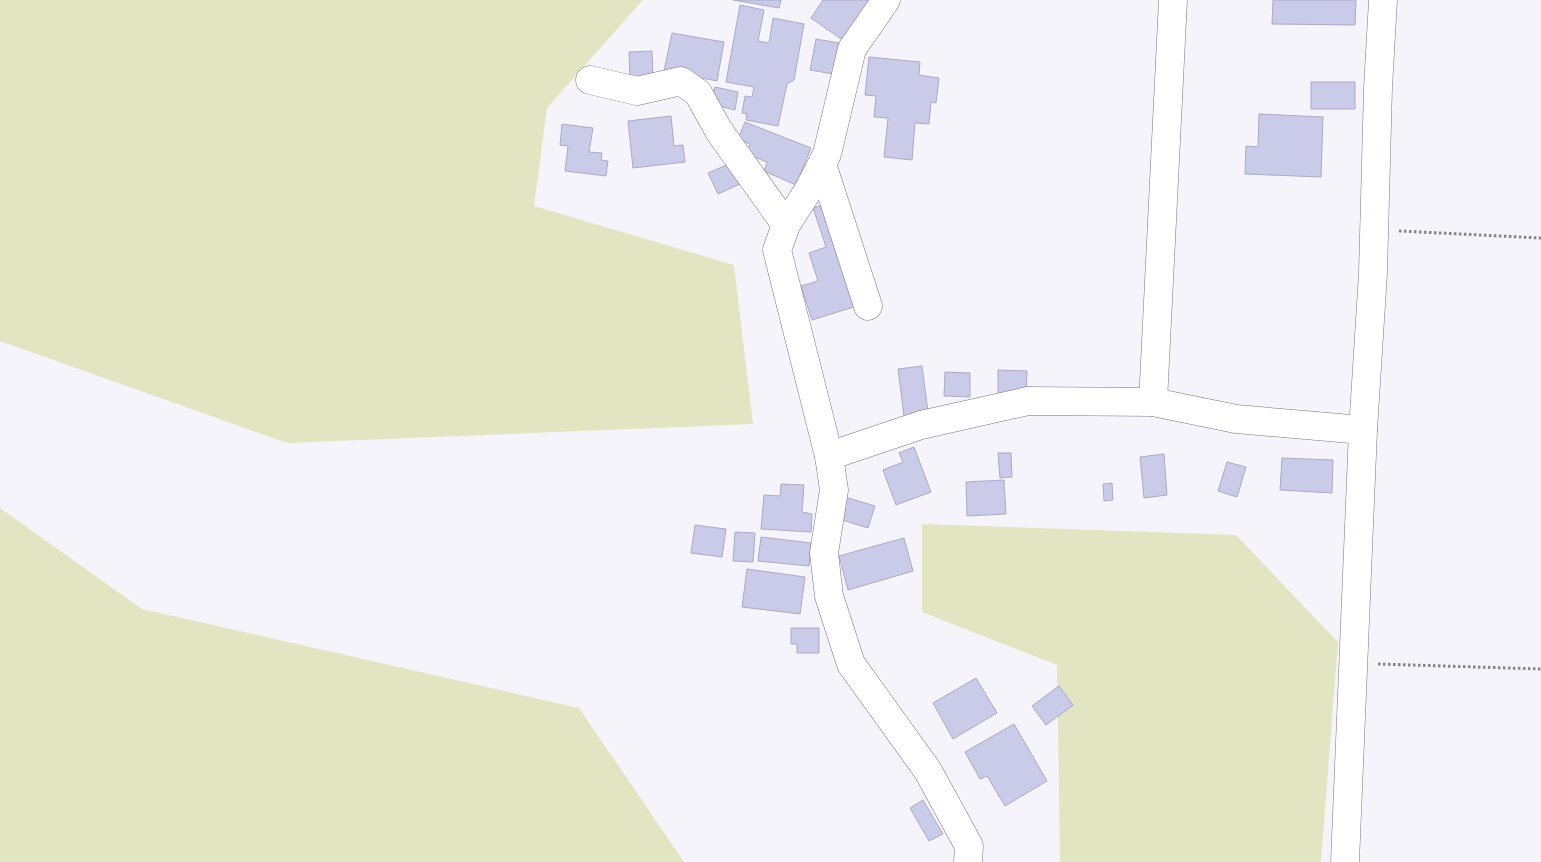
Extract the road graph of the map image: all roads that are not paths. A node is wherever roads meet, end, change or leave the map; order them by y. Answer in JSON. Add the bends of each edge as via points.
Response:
{"nodes":[{"id":1,"x":886,"y":0,"type":"edge"},
{"id":2,"x":1173,"y":0,"type":"edge"},
{"id":3,"x":1383,"y":0,"type":"edge"},
{"id":4,"x":590,"y":80,"type":"dead end"},
{"id":5,"x":822,"y":164,"type":"junction"},
{"id":6,"x":786,"y":225,"type":"junction"},
{"id":7,"x":868,"y":306,"type":"dead end"},
{"id":8,"x":1153,"y":402,"type":"junction"},
{"id":9,"x":1363,"y":430,"type":"junction"},
{"id":10,"x":830,"y":456,"type":"junction"},
{"id":11,"x":968,"y":862,"type":"edge"},
{"id":12,"x":1345,"y":862,"type":"edge"}],
"edges":[{"from":1,"to":5,"type":"street","via":[[852,50]]},
{"from":2,"to":8,"type":"street"},
{"from":3,"to":9,"type":"street"},
{"from":4,"to":6,"type":"street","via":[[636,92],[681,81],[698,93],[719,130]]},
{"from":5,"to":6,"type":"street"},
{"from":5,"to":7,"type":"street"},
{"from":6,"to":10,"type":"street","via":[[777,250]]},
{"from":8,"to":9,"type":"street","via":[[1236,419]]},
{"from":8,"to":10,"type":"street","via":[[1028,401],[921,425]]},
{"from":9,"to":12,"type":"street"},
{"from":10,"to":11,"type":"street","via":[[834,490],[824,553],[829,596],[851,664],[928,771],[969,846]]}]}
